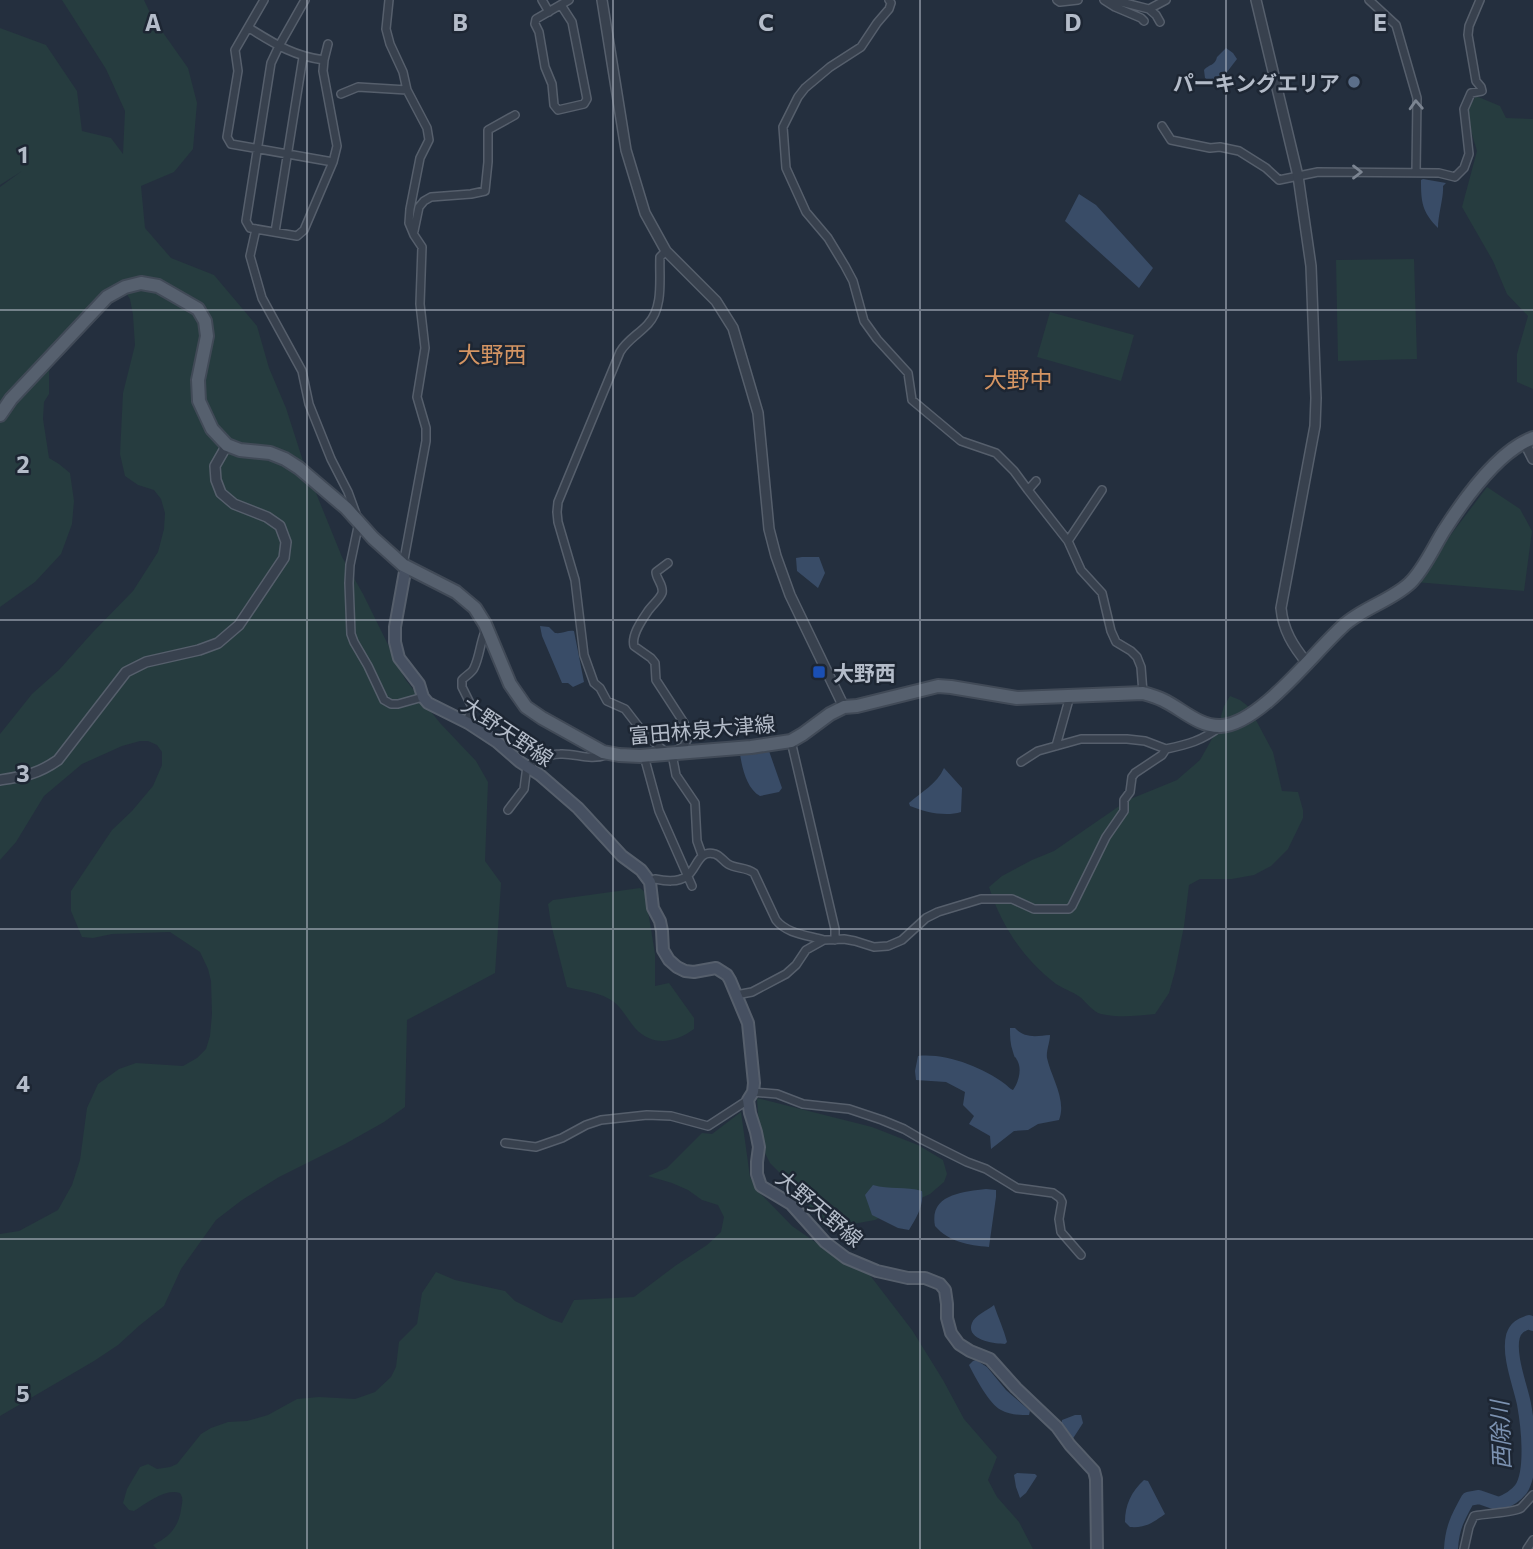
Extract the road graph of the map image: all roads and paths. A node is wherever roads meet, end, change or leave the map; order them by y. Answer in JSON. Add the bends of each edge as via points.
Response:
{"nodes":[{"id":1,"x":264,"y":0,"type":"edge"},
{"id":2,"x":305,"y":0,"type":"edge"},
{"id":3,"x":389,"y":0,"type":"edge"},
{"id":4,"x":542,"y":0,"type":"edge"},
{"id":5,"x":569,"y":0,"type":"edge"},
{"id":6,"x":602,"y":0,"type":"edge"},
{"id":7,"x":889,"y":0,"type":"edge"},
{"id":8,"x":1058,"y":0,"type":"edge"},
{"id":9,"x":1078,"y":0,"type":"edge"},
{"id":10,"x":1166,"y":0,"type":"edge"},
{"id":11,"x":1256,"y":0,"type":"edge"},
{"id":12,"x":1369,"y":0,"type":"edge"},
{"id":13,"x":1480,"y":0,"type":"edge"},
{"id":14,"x":1108,"y":2,"type":"edge"},
{"id":15,"x":561,"y":5,"type":"junction"},
{"id":16,"x":1149,"y":9,"type":"junction"},
{"id":17,"x":549,"y":12,"type":"junction"},
{"id":18,"x":1144,"y":21,"type":"dead end"},
{"id":19,"x":1160,"y":22,"type":"dead end"},
{"id":20,"x":249,"y":27,"type":"junction"},
{"id":21,"x":328,"y":44,"type":"dead end"},
{"id":22,"x":279,"y":46,"type":"junction"},
{"id":23,"x":303,"y":57,"type":"junction"},
{"id":24,"x":324,"y":60,"type":"junction"},
{"id":25,"x":407,"y":90,"type":"junction"},
{"id":26,"x":341,"y":94,"type":"dead end"},
{"id":27,"x":515,"y":115,"type":"dead end"},
{"id":28,"x":1162,"y":126,"type":"dead end"},
{"id":29,"x":257,"y":148,"type":"junction"},
{"id":30,"x":289,"y":153,"type":"junction"},
{"id":31,"x":333,"y":162,"type":"junction"},
{"id":32,"x":1416,"y":173,"type":"junction"},
{"id":33,"x":1298,"y":176,"type":"junction"},
{"id":34,"x":256,"y":229,"type":"junction"},
{"id":35,"x":275,"y":232,"type":"junction"},
{"id":36,"x":414,"y":235,"type":"junction"},
{"id":37,"x":666,"y":251,"type":"junction"},
{"id":38,"x":0,"y":415,"type":"edge"},
{"id":39,"x":1528,"y":440,"type":"edge"},
{"id":40,"x":228,"y":445,"type":"junction"},
{"id":41,"x":1533,"y":459,"type":"edge"},
{"id":42,"x":1036,"y":481,"type":"dead end"},
{"id":43,"x":1028,"y":490,"type":"junction"},
{"id":44,"x":1102,"y":490,"type":"dead end"},
{"id":45,"x":359,"y":522,"type":"junction"},
{"id":46,"x":1068,"y":541,"type":"junction"},
{"id":47,"x":668,"y":563,"type":"dead end"},
{"id":48,"x":404,"y":565,"type":"junction"},
{"id":49,"x":486,"y":627,"type":"junction"},
{"id":50,"x":1307,"y":663,"type":"junction"},
{"id":51,"x":1143,"y":693,"type":"junction"},
{"id":52,"x":1070,"y":696,"type":"junction"},
{"id":53,"x":423,"y":697,"type":"junction"},
{"id":54,"x":844,"y":708,"type":"junction"},
{"id":55,"x":466,"y":722,"type":"junction"},
{"id":56,"x":1220,"y":726,"type":"junction"},
{"id":57,"x":791,"y":741,"type":"junction"},
{"id":58,"x":1056,"y":746,"type":"junction"},
{"id":59,"x":1166,"y":749,"type":"junction"},
{"id":60,"x":608,"y":754,"type":"junction"},
{"id":61,"x":672,"y":754,"type":"junction"},
{"id":62,"x":644,"y":756,"type":"junction"},
{"id":63,"x":1021,"y":762,"type":"dead end"},
{"id":64,"x":527,"y":765,"type":"junction"},
{"id":65,"x":0,"y":780,"type":"edge"},
{"id":66,"x":508,"y":810,"type":"dead end"},
{"id":67,"x":702,"y":855,"type":"junction"},
{"id":68,"x":688,"y":876,"type":"junction"},
{"id":69,"x":655,"y":879,"type":"dead end"},
{"id":70,"x":692,"y":886,"type":"dead end"},
{"id":71,"x":824,"y":940,"type":"junction"},
{"id":72,"x":835,"y":940,"type":"junction"},
{"id":73,"x":752,"y":992,"type":"junction"},
{"id":74,"x":736,"y":995,"type":"junction"},
{"id":75,"x":743,"y":1010,"type":"junction"},
{"id":76,"x":751,"y":1096,"type":"junction"},
{"id":77,"x":505,"y":1143,"type":"dead end"},
{"id":78,"x":1081,"y":1255,"type":"dead end"},
{"id":79,"x":1533,"y":1495,"type":"edge"},
{"id":80,"x":1533,"y":1541,"type":"edge"},
{"id":81,"x":1097,"y":1549,"type":"edge"},
{"id":82,"x":1464,"y":1549,"type":"edge"},
{"id":83,"x":1527,"y":1549,"type":"edge"}],
"edges":[{"from":1,"to":20,"type":"street"},
{"from":2,"to":22,"type":"street"},
{"from":3,"to":25,"type":"street","via":[[386,29]]},
{"from":4,"to":17,"type":"street"},
{"from":5,"to":15,"type":"street"},
{"from":6,"to":37,"type":"street","via":[[626,150],[645,213]]},
{"from":7,"to":43,"type":"street","via":[[889,9],[867,41],[798,97],[783,127],[786,168],[806,212],[828,238],[853,281],[864,321],[908,373],[912,400],[961,441],[996,453]]},
{"from":8,"to":9,"type":"street"},
{"from":10,"to":16,"type":"street"},
{"from":11,"to":33,"type":"street"},
{"from":32,"to":12,"type":"street","one_way":true,"via":[[1418,98],[1396,25]]},
{"from":13,"to":32,"type":"street","via":[[1468,26],[1476,81],[1482,91],[1471,93],[1464,109],[1467,162],[1455,177]]},
{"from":14,"to":16,"type":"street"},
{"from":14,"to":18,"type":"street"},
{"from":15,"to":17,"type":"street"},
{"from":15,"to":17,"type":"street","via":[[572,22],[587,99],[584,104],[558,110],[554,106],[535,24]]},
{"from":16,"to":19,"type":"street"},
{"from":20,"to":22,"type":"street"},
{"from":20,"to":29,"type":"street","via":[[235,50],[238,72],[227,137],[231,145]]},
{"from":21,"to":24,"type":"street"},
{"from":22,"to":23,"type":"street"},
{"from":22,"to":29,"type":"street","via":[[271,62]]},
{"from":23,"to":24,"type":"street"},
{"from":23,"to":30,"type":"street"},
{"from":24,"to":31,"type":"street","via":[[337,146]]},
{"from":25,"to":26,"type":"street","via":[[358,88]]},
{"from":25,"to":36,"type":"street","via":[[429,140],[420,158],[410,209]]},
{"from":27,"to":36,"type":"street","via":[[488,130],[485,191],[424,201]]},
{"from":28,"to":33,"type":"street","via":[[1171,140],[1240,150],[1279,180]]},
{"from":29,"to":30,"type":"street"},
{"from":29,"to":34,"type":"street","via":[[246,221]]},
{"from":30,"to":31,"type":"street"},
{"from":30,"to":35,"type":"street"},
{"from":31,"to":35,"type":"street","via":[[304,230],[297,236]]},
{"from":33,"to":32,"type":"street","one_way":true},
{"from":33,"to":50,"type":"street","via":[[1311,266],[1315,426],[1281,608],[1294,648]]},
{"from":34,"to":35,"type":"street"},
{"from":34,"to":45,"type":"street","via":[[250,257],[262,298],[302,371],[309,404]]},
{"from":36,"to":48,"type":"street","via":[[422,247],[420,304],[425,348],[417,397],[426,441]]},
{"from":37,"to":54,"type":"street","via":[[716,301],[733,328],[758,414],[769,529],[776,556]]},
{"from":37,"to":61,"type":"street","via":[[660,257],[658,307],[650,322],[620,352],[557,512],[575,580],[584,655],[594,683],[607,701],[625,709],[642,731]]},
{"from":38,"to":40,"type":"main road","via":[[107,297],[141,283],[158,286],[198,309],[205,321],[199,401],[212,429]]},
{"from":39,"to":41,"type":"street"},
{"from":39,"to":50,"type":"main road","via":[[1496,464],[1469,496],[1410,583],[1345,624]]},
{"from":40,"to":45,"type":"main road","name":"富田林泉大津線","via":[[285,459]]},
{"from":40,"to":65,"type":"street","via":[[215,466],[221,493],[280,526],[286,542],[284,558],[239,625],[218,643],[146,662],[126,672],[58,760],[44,770]]},
{"from":42,"to":43,"type":"street"},
{"from":43,"to":46,"type":"street"},
{"from":44,"to":46,"type":"street"},
{"from":45,"to":48,"type":"main road","name":"富田林泉大津線"},
{"from":45,"to":53,"type":"street","via":[[349,583],[351,634],[384,700],[398,704]]},
{"from":46,"to":51,"type":"street","via":[[1081,570],[1102,593],[1116,642],[1137,657]]},
{"from":47,"to":61,"type":"street","via":[[656,572],[662,594],[632,640],[651,658],[656,680],[684,723],[688,738]]},
{"from":48,"to":49,"type":"main road","name":"富田林泉大津線","via":[[456,593],[475,608]]},
{"from":48,"to":53,"type":"main road","name":"大野天野線","via":[[395,642],[399,658]]},
{"from":49,"to":55,"type":"street","via":[[473,671],[462,680],[473,709]]},
{"from":49,"to":60,"type":"main road","name":"富田林泉大津線","via":[[510,684],[526,707]]},
{"from":50,"to":56,"type":"main road","via":[[1245,720]]},
{"from":51,"to":52,"type":"main road","name":"富田林泉大津線"},
{"from":51,"to":56,"type":"main road","name":"富田林泉大津線","via":[[1197,720]]},
{"from":52,"to":54,"type":"main road","name":"富田林泉大津線","via":[[1017,698],[938,686]]},
{"from":52,"to":58,"type":"street"},
{"from":53,"to":55,"type":"main road","name":"大野天野線","via":[[428,704]]},
{"from":54,"to":57,"type":"main road","name":"富田林泉大津線"},
{"from":55,"to":64,"type":"main road","name":"大野天野線"},
{"from":56,"to":59,"type":"street","via":[[1191,744]]},
{"from":57,"to":61,"type":"main road","name":"富田林泉大津線"},
{"from":57,"to":72,"type":"street"},
{"from":58,"to":59,"type":"street","via":[[1081,739],[1127,739]]},
{"from":58,"to":63,"type":"street"},
{"from":59,"to":72,"type":"street","via":[[1132,777],[1124,811],[1069,909],[1034,909],[1012,899],[981,899],[926,918],[888,946]]},
{"from":60,"to":62,"type":"main road","name":"富田林泉大津線"},
{"from":60,"to":64,"type":"street","via":[[596,758],[558,753]]},
{"from":61,"to":62,"type":"main road","name":"富田林泉大津線"},
{"from":61,"to":67,"type":"street","via":[[676,775],[695,803]]},
{"from":62,"to":68,"type":"street","via":[[659,811]]},
{"from":64,"to":66,"type":"street","via":[[524,789]]},
{"from":64,"to":74,"type":"main road","name":"大野天野線","via":[[646,876],[669,960],[685,971],[722,971]]},
{"from":67,"to":68,"type":"street"},
{"from":67,"to":71,"type":"street","via":[[716,854],[728,864],[750,870],[781,926]]},
{"from":68,"to":69,"type":"street"},
{"from":68,"to":70,"type":"street"},
{"from":71,"to":72,"type":"street"},
{"from":71,"to":73,"type":"street","via":[[806,950],[786,974]]},
{"from":73,"to":74,"type":"street"},
{"from":73,"to":75,"type":"street"},
{"from":74,"to":75,"type":"main road","name":"大野天野線"},
{"from":75,"to":76,"type":"main road","name":"大野天野線","via":[[754,1083]]},
{"from":76,"to":77,"type":"street","via":[[708,1126],[647,1115],[601,1120],[536,1147]]},
{"from":76,"to":78,"type":"street","via":[[777,1094],[803,1104],[849,1109],[904,1129],[1017,1188],[1053,1193],[1062,1202],[1061,1232]]},
{"from":76,"to":81,"type":"main road","name":"大野天野線","via":[[761,1186],[791,1204],[825,1242],[854,1262],[940,1284],[945,1290],[951,1333],[959,1344],[990,1359],[1094,1471]]},
{"from":79,"to":82,"type":"street","via":[[1520,1509],[1474,1516]]},
{"from":80,"to":83,"type":"street"}]}
